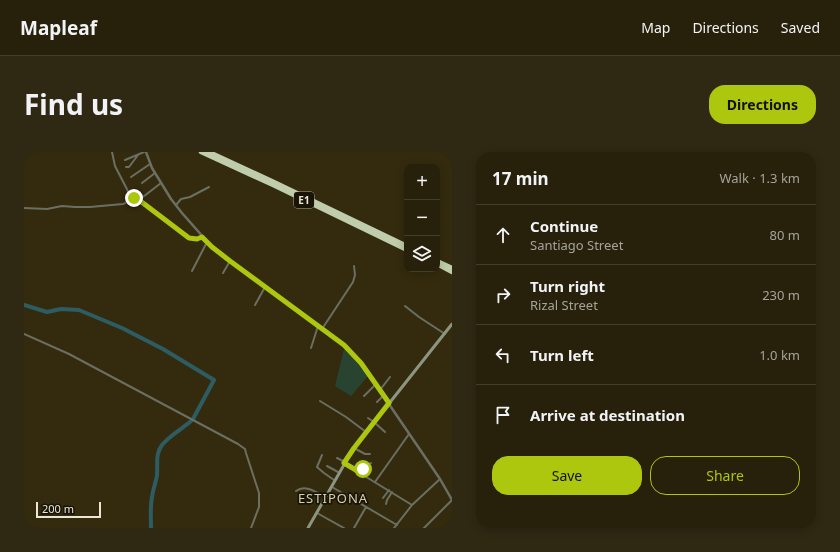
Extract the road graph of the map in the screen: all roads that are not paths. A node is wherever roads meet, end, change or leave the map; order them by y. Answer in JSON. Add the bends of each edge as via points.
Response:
{"nodes":[{"id":1,"x":112,"y":152,"type":"edge"},
{"id":2,"x":145,"y":152,"type":"edge"},
{"id":3,"x":201,"y":152,"type":"edge"},
{"id":4,"x":209,"y":152,"type":"edge"},
{"id":5,"x":139,"y":154,"type":"junction"},
{"id":6,"x":125,"y":160,"type":"dead end"},
{"id":7,"x":150,"y":164,"type":"junction"},
{"id":8,"x":126,"y":167,"type":"dead end"},
{"id":9,"x":155,"y":173,"type":"junction"},
{"id":10,"x":131,"y":177,"type":"dead end"},
{"id":11,"x":142,"y":183,"type":"dead end"},
{"id":12,"x":161,"y":183,"type":"junction"},
{"id":13,"x":208,"y":187,"type":"dead end"},
{"id":14,"x":132,"y":199,"type":"junction"},
{"id":15,"x":139,"y":200,"type":"junction"},
{"id":16,"x":176,"y":205,"type":"junction"},
{"id":17,"x":24,"y":208,"type":"edge"},
{"id":18,"x":202,"y":237,"type":"junction"},
{"id":19,"x":208,"y":242,"type":"junction"},
{"id":20,"x":404,"y":245,"type":"edge"},
{"id":21,"x":404,"y":249,"type":"edge"},
{"id":22,"x":230,"y":261,"type":"junction"},
{"id":23,"x":440,"y":262,"type":"edge"},
{"id":24,"x":354,"y":266,"type":"dead end"},
{"id":25,"x":440,"y":266,"type":"edge"},
{"id":26,"x":452,"y":268,"type":"edge"},
{"id":27,"x":192,"y":271,"type":"dead end"},
{"id":28,"x":452,"y":272,"type":"edge"},
{"id":29,"x":223,"y":273,"type":"dead end"},
{"id":30,"x":265,"y":287,"type":"junction"},
{"id":31,"x":255,"y":305,"type":"dead end"},
{"id":32,"x":405,"y":306,"type":"dead end"},
{"id":33,"x":452,"y":324,"type":"edge"},
{"id":34,"x":318,"y":326,"type":"junction"},
{"id":35,"x":322,"y":329,"type":"junction"},
{"id":36,"x":24,"y":334,"type":"edge"},
{"id":37,"x":445,"y":334,"type":"junction"},
{"id":38,"x":311,"y":348,"type":"dead end"},
{"id":39,"x":390,"y":377,"type":"dead end"},
{"id":40,"x":376,"y":384,"type":"junction"},
{"id":41,"x":380,"y":390,"type":"junction"},
{"id":42,"x":384,"y":395,"type":"junction"},
{"id":43,"x":364,"y":396,"type":"dead end"},
{"id":44,"x":320,"y":401,"type":"dead end"},
{"id":45,"x":377,"y":402,"type":"dead end"},
{"id":46,"x":389,"y":403,"type":"junction"},
{"id":47,"x":368,"y":418,"type":"dead end"},
{"id":48,"x":374,"y":422,"type":"junction"},
{"id":49,"x":366,"y":432,"type":"junction"},
{"id":50,"x":385,"y":432,"type":"dead end"},
{"id":51,"x":409,"y":434,"type":"junction"},
{"id":52,"x":354,"y":448,"type":"junction"},
{"id":53,"x":370,"y":454,"type":"dead end"},
{"id":54,"x":322,"y":455,"type":"dead end"},
{"id":55,"x":337,"y":458,"type":"dead end"},
{"id":56,"x":344,"y":463,"type":"junction"},
{"id":57,"x":371,"y":463,"type":"dead end"},
{"id":58,"x":328,"y":466,"type":"dead end"},
{"id":59,"x":338,"y":472,"type":"junction"},
{"id":60,"x":361,"y":473,"type":"junction"},
{"id":61,"x":440,"y":479,"type":"junction"},
{"id":62,"x":334,"y":480,"type":"junction"},
{"id":63,"x":376,"y":482,"type":"junction"},
{"id":64,"x":330,"y":486,"type":"junction"},
{"id":65,"x":389,"y":490,"type":"junction"},
{"id":66,"x":296,"y":491,"type":"dead end"},
{"id":67,"x":392,"y":492,"type":"junction"},
{"id":68,"x":325,"y":497,"type":"junction"},
{"id":69,"x":383,"y":498,"type":"dead end"},
{"id":70,"x":452,"y":500,"type":"edge"},
{"id":71,"x":386,"y":504,"type":"dead end"},
{"id":72,"x":412,"y":505,"type":"junction"},
{"id":73,"x":366,"y":507,"type":"junction"},
{"id":74,"x":316,"y":513,"type":"junction"},
{"id":75,"x":397,"y":524,"type":"junction"},
{"id":76,"x":251,"y":528,"type":"edge"},
{"id":77,"x":308,"y":528,"type":"edge"},
{"id":78,"x":344,"y":528,"type":"edge"},
{"id":79,"x":354,"y":528,"type":"edge"},
{"id":80,"x":394,"y":528,"type":"edge"},
{"id":81,"x":424,"y":528,"type":"edge"}],
"edges":[{"from":1,"to":14,"type":"street","via":[[115,166]]},
{"from":2,"to":5,"type":"street"},
{"from":2,"to":7,"type":"street"},
{"from":3,"to":21,"type":"highway","number":"E1"},
{"from":4,"to":20,"type":"highway","number":"E1"},
{"from":5,"to":6,"type":"street"},
{"from":5,"to":8,"type":"street","via":[[129,167]]},
{"from":7,"to":9,"type":"street"},
{"from":7,"to":10,"type":"street"},
{"from":9,"to":11,"type":"street"},
{"from":9,"to":12,"type":"street"},
{"from":12,"to":15,"type":"street"},
{"from":12,"to":16,"type":"street"},
{"from":13,"to":16,"type":"street","via":[[181,199]]},
{"from":14,"to":15,"type":"street"},
{"from":14,"to":17,"type":"street","via":[[123,204]]},
{"from":15,"to":18,"type":"street","via":[[189,238]]},
{"from":16,"to":18,"type":"street"},
{"from":18,"to":19,"type":"street"},
{"from":19,"to":22,"type":"street"},
{"from":19,"to":27,"type":"street"},
{"from":22,"to":29,"type":"street"},
{"from":22,"to":30,"type":"street"},
{"from":23,"to":26,"type":"highway"},
{"from":24,"to":35,"type":"street","via":[[353,282]]},
{"from":25,"to":28,"type":"highway"},
{"from":30,"to":31,"type":"street"},
{"from":30,"to":34,"type":"street"},
{"from":32,"to":37,"type":"street"},
{"from":33,"to":37,"type":"main road"},
{"from":34,"to":35,"type":"street"},
{"from":34,"to":38,"type":"street"},
{"from":35,"to":40,"type":"street","via":[[349,350]]},
{"from":36,"to":76,"type":"street","via":[[50,344],[238,444],[245,450],[260,500]]},
{"from":37,"to":46,"type":"main road"},
{"from":39,"to":41,"type":"street"},
{"from":40,"to":41,"type":"street"},
{"from":40,"to":43,"type":"street"},
{"from":41,"to":42,"type":"street"},
{"from":42,"to":45,"type":"street"},
{"from":42,"to":46,"type":"street"},
{"from":44,"to":49,"type":"street"},
{"from":46,"to":48,"type":"main road"},
{"from":46,"to":51,"type":"street"},
{"from":47,"to":48,"type":"street"},
{"from":48,"to":49,"type":"main road"},
{"from":48,"to":50,"type":"street"},
{"from":49,"to":52,"type":"main road"},
{"from":51,"to":61,"type":"street"},
{"from":51,"to":63,"type":"street"},
{"from":52,"to":53,"type":"street"},
{"from":52,"to":56,"type":"main road"},
{"from":54,"to":62,"type":"street","via":[[317,467]]},
{"from":55,"to":56,"type":"street"},
{"from":56,"to":59,"type":"main road"},
{"from":56,"to":60,"type":"street"},
{"from":57,"to":60,"type":"street","via":[[365,466]]},
{"from":58,"to":59,"type":"street"},
{"from":59,"to":62,"type":"main road"},
{"from":60,"to":63,"type":"street"},
{"from":61,"to":70,"type":"street"},
{"from":61,"to":72,"type":"street"},
{"from":62,"to":64,"type":"main road"},
{"from":63,"to":65,"type":"street"},
{"from":64,"to":68,"type":"main road"},
{"from":64,"to":73,"type":"street"},
{"from":65,"to":67,"type":"street"},
{"from":65,"to":69,"type":"street"},
{"from":66,"to":68,"type":"street","via":[[304,488]]},
{"from":67,"to":71,"type":"street"},
{"from":67,"to":72,"type":"street"},
{"from":68,"to":74,"type":"main road"},
{"from":70,"to":81,"type":"street"},
{"from":72,"to":75,"type":"street"},
{"from":73,"to":75,"type":"street"},
{"from":73,"to":79,"type":"street"},
{"from":74,"to":77,"type":"main road"},
{"from":74,"to":78,"type":"street"},
{"from":75,"to":80,"type":"street"}]}
